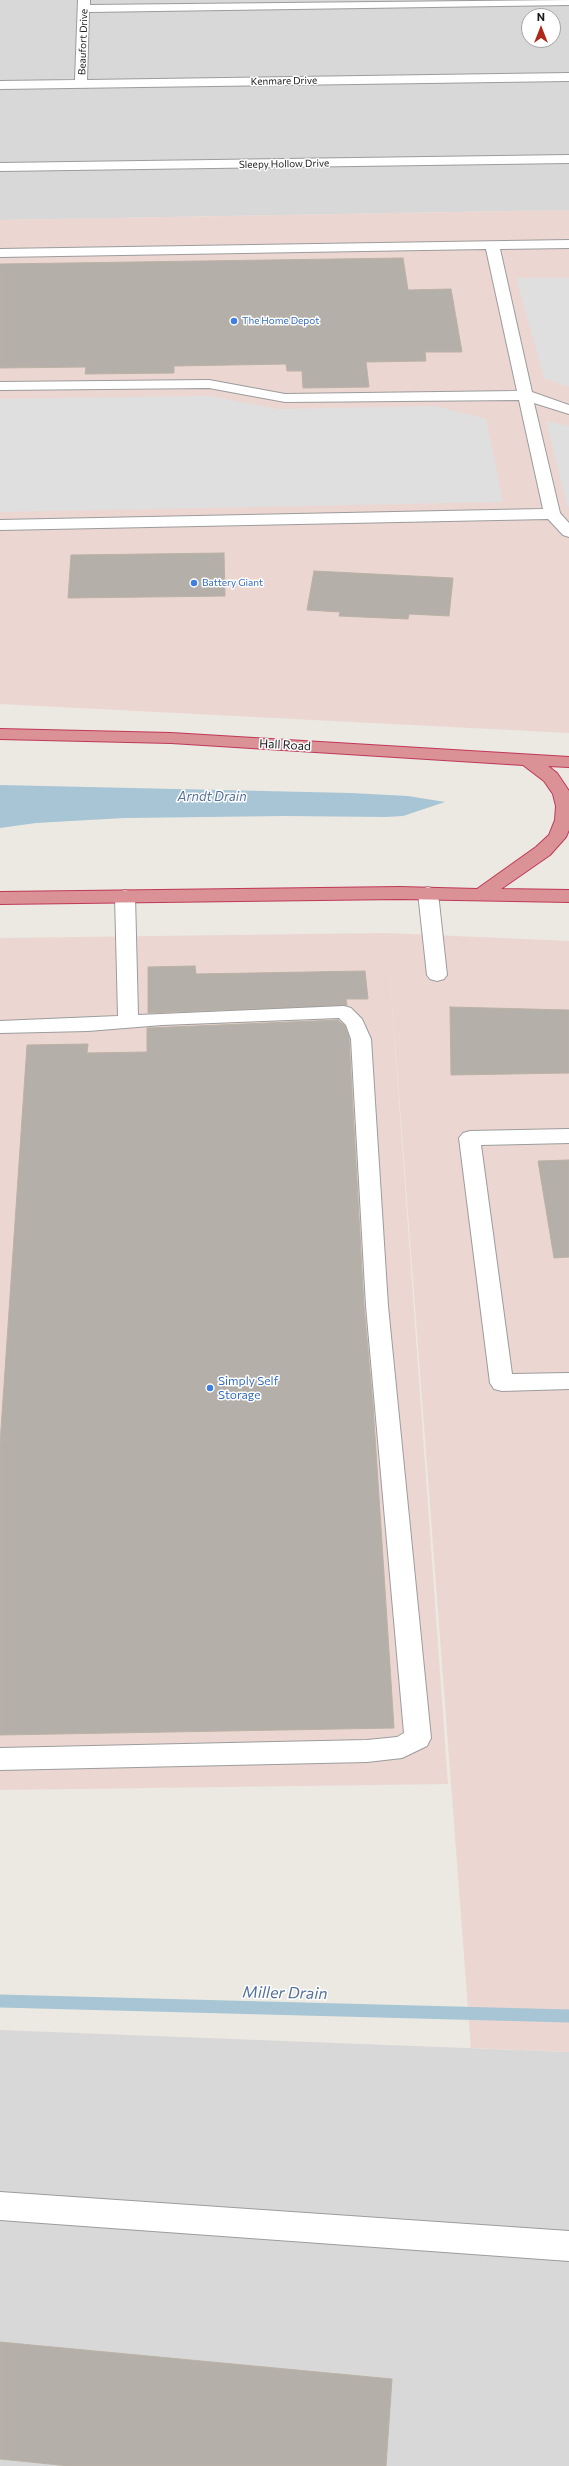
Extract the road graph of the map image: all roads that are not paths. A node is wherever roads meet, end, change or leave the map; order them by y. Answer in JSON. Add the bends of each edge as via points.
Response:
{"nodes":[{"id":1,"x":569,"y":2,"type":"edge"},
{"id":2,"x":84,"y":4,"type":"edge"},
{"id":3,"x":569,"y":77,"type":"edge"},
{"id":4,"x":81,"y":84,"type":"junction"},
{"id":5,"x":0,"y":85,"type":"edge"},
{"id":6,"x":569,"y":159,"type":"edge"},
{"id":7,"x":0,"y":167,"type":"edge"},
{"id":8,"x":569,"y":244,"type":"edge"},
{"id":9,"x":492,"y":245,"type":"junction"},
{"id":10,"x":0,"y":254,"type":"edge"},
{"id":11,"x":0,"y":386,"type":"edge"},
{"id":12,"x":525,"y":395,"type":"junction"},
{"id":13,"x":569,"y":410,"type":"edge"},
{"id":14,"x":552,"y":514,"type":"junction"},
{"id":15,"x":0,"y":525,"type":"edge"},
{"id":16,"x":569,"y":532,"type":"edge"},
{"id":17,"x":0,"y":734,"type":"edge"},
{"id":18,"x":527,"y":759,"type":"junction"},
{"id":19,"x":569,"y":762,"type":"edge"},
{"id":20,"x":428,"y":893,"type":"junction"},
{"id":21,"x":483,"y":893,"type":"junction"},
{"id":22,"x":125,"y":896,"type":"junction"},
{"id":23,"x":569,"y":896,"type":"edge"},
{"id":24,"x":0,"y":898,"type":"edge"},
{"id":25,"x":436,"y":975,"type":"dead end"},
{"id":26,"x":128,"y":1022,"type":"junction"},
{"id":27,"x":0,"y":1027,"type":"edge"},
{"id":28,"x":569,"y":1136,"type":"edge"},
{"id":29,"x":569,"y":1381,"type":"edge"},
{"id":30,"x":0,"y":1759,"type":"edge"},
{"id":31,"x":0,"y":2206,"type":"edge"},
{"id":32,"x":569,"y":2246,"type":"edge"}],
"edges":[{"from":1,"to":2,"type":"street"},
{"from":2,"to":4,"type":"street","name":"Beaufort Drive"},
{"from":3,"to":4,"type":"street","name":"Kenmare Drive"},
{"from":4,"to":5,"type":"street","name":"Kenmare Drive"},
{"from":6,"to":7,"type":"street","name":"Sleepy Hollow Drive"},
{"from":8,"to":9,"type":"street"},
{"from":9,"to":10,"type":"street"},
{"from":9,"to":12,"type":"street"},
{"from":11,"to":12,"type":"street","via":[[208,384],[285,398]]},
{"from":12,"to":13,"type":"street"},
{"from":12,"to":14,"type":"street"},
{"from":14,"to":15,"type":"street"},
{"from":14,"to":16,"type":"street"},
{"from":17,"to":18,"type":"highway","name":"Hall Road","via":[[171,738]]},
{"from":18,"to":19,"type":"highway","name":"Hall Road"},
{"from":18,"to":21,"type":"highway","via":[[551,777],[562,794],[565,806],[564,820],[557,837],[542,851]]},
{"from":20,"to":21,"type":"highway"},
{"from":20,"to":22,"type":"highway"},
{"from":20,"to":25,"type":"street"},
{"from":21,"to":23,"type":"highway"},
{"from":22,"to":24,"type":"highway"},
{"from":22,"to":26,"type":"street"},
{"from":26,"to":27,"type":"street"},
{"from":26,"to":30,"type":"street","via":[[344,1012],[356,1023],[361,1039],[377,1306],[418,1738],[402,1747],[367,1751]]},
{"from":28,"to":29,"type":"street","via":[[470,1138],[502,1383]]},
{"from":31,"to":32,"type":"street"}]}
